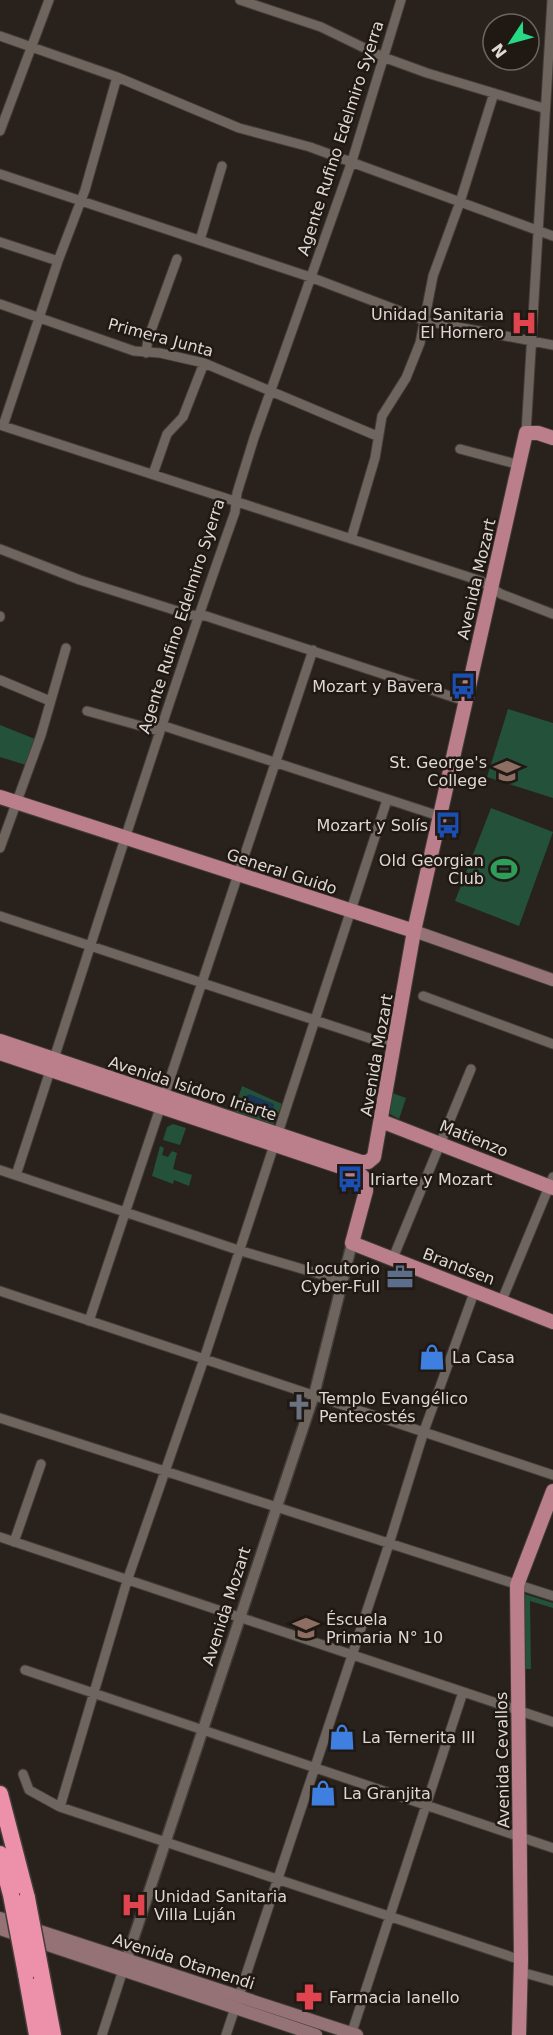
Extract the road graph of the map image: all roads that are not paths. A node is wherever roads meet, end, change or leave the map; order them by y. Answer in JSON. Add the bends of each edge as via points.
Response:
{"nodes":[{"id":1,"x":49,"y":0,"type":"edge"},
{"id":2,"x":240,"y":0,"type":"edge"},
{"id":3,"x":401,"y":0,"type":"edge"},
{"id":4,"x":552,"y":0,"type":"edge"},
{"id":5,"x":0,"y":36,"type":"edge"},
{"id":6,"x":32,"y":47,"type":"junction"},
{"id":7,"x":383,"y":57,"type":"junction"},
{"id":8,"x":117,"y":77,"type":"junction"},
{"id":9,"x":494,"y":93,"type":"junction"},
{"id":10,"x":5,"y":105,"type":"edge"},
{"id":11,"x":543,"y":108,"type":"junction"},
{"id":12,"x":0,"y":131,"type":"edge"},
{"id":13,"x":352,"y":161,"type":"junction"},
{"id":14,"x":222,"y":166,"type":"dead end"},
{"id":15,"x":0,"y":174,"type":"edge"},
{"id":16,"x":81,"y":200,"type":"junction"},
{"id":17,"x":460,"y":202,"type":"junction"},
{"id":18,"x":538,"y":229,"type":"junction"},
{"id":19,"x":553,"y":236,"type":"edge"},
{"id":20,"x":200,"y":240,"type":"junction"},
{"id":21,"x":0,"y":242,"type":"edge"},
{"id":22,"x":177,"y":259,"type":"dead end"},
{"id":23,"x":58,"y":261,"type":"junction"},
{"id":24,"x":310,"y":277,"type":"junction"},
{"id":25,"x":0,"y":304,"type":"edge"},
{"id":26,"x":39,"y":317,"type":"junction"},
{"id":27,"x":426,"y":321,"type":"junction"},
{"id":28,"x":530,"y":340,"type":"junction"},
{"id":29,"x":553,"y":345,"type":"edge"},
{"id":30,"x":146,"y":353,"type":"junction"},
{"id":31,"x":204,"y":363,"type":"junction"},
{"id":32,"x":271,"y":393,"type":"junction"},
{"id":33,"x":1,"y":426,"type":"edge"},
{"id":34,"x":526,"y":433,"type":"junction"},
{"id":35,"x":377,"y":436,"type":"junction"},
{"id":36,"x":553,"y":438,"type":"edge"},
{"id":37,"x":460,"y":449,"type":"dead end"},
{"id":38,"x":520,"y":465,"type":"junction"},
{"id":39,"x":153,"y":474,"type":"junction"},
{"id":40,"x":237,"y":500,"type":"junction"},
{"id":41,"x":351,"y":538,"type":"junction"},
{"id":42,"x":0,"y":549,"type":"edge"},
{"id":43,"x":490,"y":587,"type":"junction"},
{"id":44,"x":553,"y":614,"type":"edge"},
{"id":45,"x":198,"y":616,"type":"junction"},
{"id":46,"x":66,"y":648,"type":"dead end"},
{"id":47,"x":313,"y":650,"type":"junction"},
{"id":48,"x":0,"y":680,"type":"edge"},
{"id":49,"x":50,"y":700,"type":"junction"},
{"id":50,"x":465,"y":701,"type":"junction"},
{"id":51,"x":87,"y":711,"type":"dead end"},
{"id":52,"x":160,"y":728,"type":"junction"},
{"id":53,"x":275,"y":763,"type":"junction"},
{"id":54,"x":0,"y":797,"type":"edge"},
{"id":55,"x":387,"y":800,"type":"junction"},
{"id":56,"x":16,"y":803,"type":"junction"},
{"id":57,"x":439,"y":816,"type":"junction"},
{"id":58,"x":127,"y":839,"type":"junction"},
{"id":59,"x":0,"y":848,"type":"edge"},
{"id":60,"x":237,"y":873,"type":"junction"},
{"id":61,"x":351,"y":910,"type":"junction"},
{"id":62,"x":0,"y":916,"type":"edge"},
{"id":63,"x":414,"y":931,"type":"junction"},
{"id":64,"x":90,"y":946,"type":"junction"},
{"id":65,"x":553,"y":980,"type":"edge"},
{"id":66,"x":202,"y":983,"type":"junction"},
{"id":67,"x":423,"y":996,"type":"dead end"},
{"id":68,"x":313,"y":1020,"type":"junction"},
{"id":69,"x":0,"y":1041,"type":"edge"},
{"id":70,"x":553,"y":1044,"type":"edge"},
{"id":71,"x":393,"y":1046,"type":"junction"},
{"id":72,"x":0,"y":1053,"type":"edge"},
{"id":73,"x":52,"y":1065,"type":"junction"},
{"id":74,"x":471,"y":1069,"type":"dead end"},
{"id":75,"x":163,"y":1101,"type":"junction"},
{"id":76,"x":381,"y":1121,"type":"junction"},
{"id":77,"x":274,"y":1138,"type":"junction"},
{"id":78,"x":440,"y":1142,"type":"junction"},
{"id":79,"x":374,"y":1157,"type":"joint"},
{"id":80,"x":0,"y":1170,"type":"edge"},
{"id":81,"x":16,"y":1175,"type":"junction"},
{"id":82,"x":367,"y":1184,"type":"joint"},
{"id":83,"x":552,"y":1184,"type":"edge"},
{"id":84,"x":126,"y":1212,"type":"junction"},
{"id":85,"x":352,"y":1243,"type":"junction"},
{"id":86,"x":238,"y":1250,"type":"junction"},
{"id":87,"x":393,"y":1258,"type":"junction"},
{"id":88,"x":343,"y":1281,"type":"junction"},
{"id":89,"x":475,"y":1290,"type":"junction"},
{"id":90,"x":0,"y":1291,"type":"edge"},
{"id":91,"x":502,"y":1300,"type":"junction"},
{"id":92,"x":88,"y":1321,"type":"junction"},
{"id":93,"x":553,"y":1322,"type":"edge"},
{"id":94,"x":204,"y":1359,"type":"junction"},
{"id":95,"x":314,"y":1395,"type":"junction"},
{"id":96,"x":0,"y":1418,"type":"edge"},
{"id":97,"x":424,"y":1431,"type":"junction"},
{"id":98,"x":41,"y":1464,"type":"dead end"},
{"id":99,"x":165,"y":1471,"type":"junction"},
{"id":100,"x":553,"y":1475,"type":"edge"},
{"id":101,"x":553,"y":1491,"type":"edge"},
{"id":102,"x":275,"y":1507,"type":"junction"},
{"id":103,"x":0,"y":1537,"type":"edge"},
{"id":104,"x":14,"y":1542,"type":"junction"},
{"id":105,"x":389,"y":1544,"type":"junction"},
{"id":106,"x":127,"y":1581,"type":"junction"},
{"id":107,"x":517,"y":1585,"type":"junction"},
{"id":108,"x":553,"y":1596,"type":"edge"},
{"id":109,"x":240,"y":1618,"type":"junction"},
{"id":110,"x":351,"y":1655,"type":"junction"},
{"id":111,"x":25,"y":1670,"type":"dead end"},
{"id":112,"x":463,"y":1692,"type":"junction"},
{"id":113,"x":92,"y":1694,"type":"junction"},
{"id":114,"x":518,"y":1710,"type":"junction"},
{"id":115,"x":553,"y":1722,"type":"edge"},
{"id":116,"x":203,"y":1730,"type":"junction"},
{"id":117,"x":314,"y":1767,"type":"junction"},
{"id":118,"x":23,"y":1774,"type":"dead end"},
{"id":119,"x":0,"y":1794,"type":"edge"},
{"id":120,"x":427,"y":1804,"type":"junction"},
{"id":121,"x":60,"y":1807,"type":"junction"},
{"id":122,"x":519,"y":1836,"type":"junction"},
{"id":123,"x":166,"y":1843,"type":"junction"},
{"id":124,"x":553,"y":1848,"type":"edge"},
{"id":125,"x":0,"y":1854,"type":"edge"},
{"id":126,"x":278,"y":1878,"type":"junction"},
{"id":127,"x":19,"y":1897,"type":"junction"},
{"id":128,"x":389,"y":1916,"type":"junction"},
{"id":129,"x":0,"y":1918,"type":"edge"},
{"id":130,"x":0,"y":1929,"type":"edge"},
{"id":131,"x":125,"y":1965,"type":"junction"},
{"id":132,"x":521,"y":1966,"type":"junction"},
{"id":133,"x":34,"y":1975,"type":"junction"},
{"id":134,"x":553,"y":1981,"type":"edge"},
{"id":135,"x":237,"y":2002,"type":"junction"},
{"id":136,"x":354,"y":2034,"type":"edge"},
{"id":137,"x":37,"y":2035,"type":"edge"},
{"id":138,"x":52,"y":2035,"type":"edge"},
{"id":139,"x":102,"y":2035,"type":"edge"},
{"id":140,"x":226,"y":2035,"type":"edge"},
{"id":141,"x":316,"y":2035,"type":"edge"},
{"id":142,"x":519,"y":2035,"type":"edge"}],
"edges":[{"from":1,"to":6,"type":"street"},
{"from":2,"to":7,"type":"street","via":[[321,27]]},
{"from":3,"to":7,"type":"street","name":"Agente Rufino Edelmiro Syerra"},
{"from":4,"to":11,"type":"street","name":"Avenida Mozart"},
{"from":5,"to":6,"type":"street"},
{"from":6,"to":8,"type":"street"},
{"from":6,"to":10,"type":"street"},
{"from":7,"to":9,"type":"street"},
{"from":7,"to":13,"type":"street","name":"Agente Rufino Edelmiro Syerra"},
{"from":8,"to":13,"type":"street","via":[[239,128],[275,135]]},
{"from":8,"to":16,"type":"street"},
{"from":9,"to":11,"type":"street"},
{"from":9,"to":17,"type":"street"},
{"from":10,"to":12,"type":"street"},
{"from":11,"to":18,"type":"street","name":"Avenida Mozart"},
{"from":13,"to":17,"type":"street"},
{"from":13,"to":24,"type":"street","name":"Agente Rufino Edelmiro Syerra"},
{"from":14,"to":20,"type":"street"},
{"from":15,"to":16,"type":"street"},
{"from":16,"to":20,"type":"street"},
{"from":16,"to":23,"type":"street"},
{"from":17,"to":18,"type":"street"},
{"from":17,"to":27,"type":"street","via":[[433,276]]},
{"from":18,"to":19,"type":"street"},
{"from":18,"to":28,"type":"street","name":"Avenida Mozart"},
{"from":20,"to":24,"type":"street"},
{"from":21,"to":23,"type":"street"},
{"from":22,"to":30,"type":"street"},
{"from":23,"to":26,"type":"street"},
{"from":24,"to":27,"type":"street"},
{"from":24,"to":32,"type":"street","name":"Agente Rufino Edelmiro Syerra"},
{"from":25,"to":26,"type":"street","name":"Primera Junta"},
{"from":26,"to":30,"type":"street","name":"Primera Junta"},
{"from":26,"to":33,"type":"street"},
{"from":27,"to":28,"type":"street"},
{"from":27,"to":35,"type":"street","via":[[406,378],[382,416]]},
{"from":28,"to":29,"type":"street"},
{"from":28,"to":34,"type":"street","name":"Avenida Mozart"},
{"from":30,"to":31,"type":"street","name":"Primera Junta"},
{"from":31,"to":32,"type":"street","name":"Primera Junta"},
{"from":31,"to":39,"type":"street","via":[[183,417],[167,434]]},
{"from":32,"to":35,"type":"street","name":"Primera Junta"},
{"from":32,"to":40,"type":"street","name":"Agente Rufino Edelmiro Syerra"},
{"from":33,"to":39,"type":"street"},
{"from":34,"to":36,"type":"main road"},
{"from":34,"to":38,"type":"main road","name":"Avenida Mozart"},
{"from":35,"to":41,"type":"street","via":[[375,458]]},
{"from":37,"to":38,"type":"street"},
{"from":38,"to":43,"type":"main road","name":"Avenida Mozart"},
{"from":39,"to":40,"type":"street"},
{"from":40,"to":41,"type":"street"},
{"from":40,"to":45,"type":"street","name":"Agente Rufino Edelmiro Syerra"},
{"from":41,"to":43,"type":"street"},
{"from":42,"to":45,"type":"street","via":[[80,580]]},
{"from":43,"to":44,"type":"street"},
{"from":43,"to":50,"type":"main road","name":"Avenida Mozart"},
{"from":45,"to":47,"type":"street"},
{"from":45,"to":52,"type":"street","name":"Agente Rufino Edelmiro Syerra"},
{"from":46,"to":49,"type":"street"},
{"from":47,"to":50,"type":"street"},
{"from":47,"to":53,"type":"street"},
{"from":48,"to":49,"type":"street"},
{"from":49,"to":56,"type":"street"},
{"from":50,"to":57,"type":"main road","name":"Avenida Mozart"},
{"from":51,"to":52,"type":"street"},
{"from":52,"to":53,"type":"street"},
{"from":52,"to":58,"type":"street","name":"Agente Rufino Edelmiro Syerra"},
{"from":53,"to":55,"type":"street"},
{"from":53,"to":60,"type":"street"},
{"from":54,"to":56,"type":"main road","name":"General Guido"},
{"from":55,"to":57,"type":"street"},
{"from":55,"to":61,"type":"street"},
{"from":56,"to":58,"type":"main road","name":"General Guido"},
{"from":56,"to":59,"type":"street"},
{"from":57,"to":63,"type":"main road","name":"Avenida Mozart"},
{"from":58,"to":60,"type":"main road","name":"General Guido"},
{"from":58,"to":64,"type":"street","name":"Agente Rufino Edelmiro Syerra"},
{"from":60,"to":61,"type":"main road","name":"General Guido"},
{"from":60,"to":66,"type":"street"},
{"from":61,"to":63,"type":"main road","name":"General Guido"},
{"from":61,"to":68,"type":"street"},
{"from":62,"to":64,"type":"street"},
{"from":63,"to":65,"type":"main road","name":"General Guido"},
{"from":63,"to":71,"type":"main road","name":"Avenida Mozart"},
{"from":64,"to":66,"type":"street"},
{"from":64,"to":73,"type":"street","name":"Agente Rufino Edelmiro Syerra"},
{"from":66,"to":68,"type":"street"},
{"from":66,"to":75,"type":"street"},
{"from":67,"to":70,"type":"street"},
{"from":68,"to":71,"type":"street"},
{"from":68,"to":77,"type":"street"},
{"from":69,"to":73,"type":"main road","name":"Avenida Isidoro Iriarte"},
{"from":71,"to":76,"type":"main road","name":"Avenida Mozart"},
{"from":72,"to":73,"type":"main road","name":"Avenida Isidoro Iriarte"},
{"from":73,"to":75,"type":"main road","name":"Avenida Isidoro Iriarte"},
{"from":73,"to":81,"type":"street","name":"Agente Rufino Edelmiro Syerra"},
{"from":74,"to":78,"type":"street"},
{"from":75,"to":77,"type":"main road","name":"Avenida Isidoro Iriarte"},
{"from":75,"to":84,"type":"street"},
{"from":76,"to":78,"type":"main road","name":"Matienzo"},
{"from":76,"to":79,"type":"main road","name":"Avenida Mozart"},
{"from":77,"to":79,"type":"main road","name":"Avenida Isidoro Iriarte","via":[[361,1162]]},
{"from":77,"to":82,"type":"main road","name":"Avenida Isidoro Iriarte","via":[[359,1173]]},
{"from":77,"to":86,"type":"street"},
{"from":78,"to":83,"type":"main road","name":"Matienzo"},
{"from":78,"to":87,"type":"street"},
{"from":80,"to":81,"type":"street"},
{"from":81,"to":84,"type":"street"},
{"from":82,"to":85,"type":"main road","name":"Avenida Mozart"},
{"from":83,"to":91,"type":"street"},
{"from":84,"to":86,"type":"street"},
{"from":84,"to":92,"type":"street"},
{"from":85,"to":87,"type":"main road","name":"Brandsen"},
{"from":85,"to":88,"type":"street","name":"Avenida Mozart"},
{"from":86,"to":88,"type":"street"},
{"from":86,"to":94,"type":"street"},
{"from":87,"to":89,"type":"main road","name":"Brandsen"},
{"from":88,"to":95,"type":"street","name":"Avenida Mozart"},
{"from":89,"to":91,"type":"main road","name":"Brandsen"},
{"from":89,"to":97,"type":"street"},
{"from":90,"to":92,"type":"street"},
{"from":91,"to":93,"type":"main road","name":"Brandsen"},
{"from":92,"to":94,"type":"street"},
{"from":94,"to":95,"type":"street"},
{"from":94,"to":99,"type":"street"},
{"from":95,"to":97,"type":"street"},
{"from":95,"to":102,"type":"street","name":"Avenida Mozart"},
{"from":96,"to":99,"type":"street"},
{"from":97,"to":100,"type":"street"},
{"from":97,"to":105,"type":"street"},
{"from":98,"to":104,"type":"street"},
{"from":99,"to":102,"type":"street"},
{"from":99,"to":106,"type":"street"},
{"from":101,"to":107,"type":"main road","name":"Avenida Cevallos"},
{"from":102,"to":105,"type":"street"},
{"from":102,"to":109,"type":"street","name":"Avenida Mozart"},
{"from":103,"to":104,"type":"street"},
{"from":104,"to":106,"type":"street"},
{"from":105,"to":107,"type":"street"},
{"from":105,"to":110,"type":"street"},
{"from":106,"to":109,"type":"street"},
{"from":106,"to":113,"type":"street"},
{"from":107,"to":108,"type":"street"},
{"from":107,"to":114,"type":"main road","name":"Avenida Cevallos"},
{"from":109,"to":110,"type":"street"},
{"from":109,"to":116,"type":"street","name":"Avenida Mozart"},
{"from":110,"to":112,"type":"street"},
{"from":110,"to":117,"type":"street"},
{"from":111,"to":113,"type":"street"},
{"from":112,"to":114,"type":"street"},
{"from":112,"to":120,"type":"street"},
{"from":113,"to":116,"type":"street"},
{"from":113,"to":121,"type":"street"},
{"from":114,"to":115,"type":"street"},
{"from":114,"to":122,"type":"main road","name":"Avenida Cevallos"},
{"from":116,"to":117,"type":"street"},
{"from":116,"to":123,"type":"street","name":"Avenida Mozart"},
{"from":117,"to":120,"type":"street"},
{"from":117,"to":126,"type":"street"},
{"from":118,"to":121,"type":"street","via":[[29,1790]]},
{"from":119,"to":127,"type":"highway"},
{"from":120,"to":122,"type":"street"},
{"from":120,"to":128,"type":"street"},
{"from":121,"to":123,"type":"street"},
{"from":122,"to":124,"type":"street"},
{"from":122,"to":132,"type":"main road","name":"Avenida Cevallos"},
{"from":123,"to":126,"type":"street"},
{"from":123,"to":131,"type":"street","name":"Avenida Mozart"},
{"from":125,"to":127,"type":"highway"},
{"from":126,"to":128,"type":"street"},
{"from":126,"to":135,"type":"street"},
{"from":127,"to":133,"type":"highway","bridge":true},
{"from":128,"to":132,"type":"street"},
{"from":128,"to":136,"type":"street"},
{"from":129,"to":131,"type":"main road","name":"Avenida Otamendi"},
{"from":130,"to":131,"type":"main road","name":"Avenida Otamendi"},
{"from":131,"to":135,"type":"main road","name":"Avenida Otamendi"},
{"from":131,"to":139,"type":"street","name":"Avenida Mozart"},
{"from":132,"to":134,"type":"street"},
{"from":132,"to":142,"type":"main road","name":"Avenida Cevallos"},
{"from":133,"to":137,"type":"highway"},
{"from":133,"to":138,"type":"highway"},
{"from":135,"to":136,"type":"main road","name":"Avenida Otamendi"},
{"from":135,"to":140,"type":"street"},
{"from":135,"to":141,"type":"main road","name":"Avenida Otamendi"}]}
